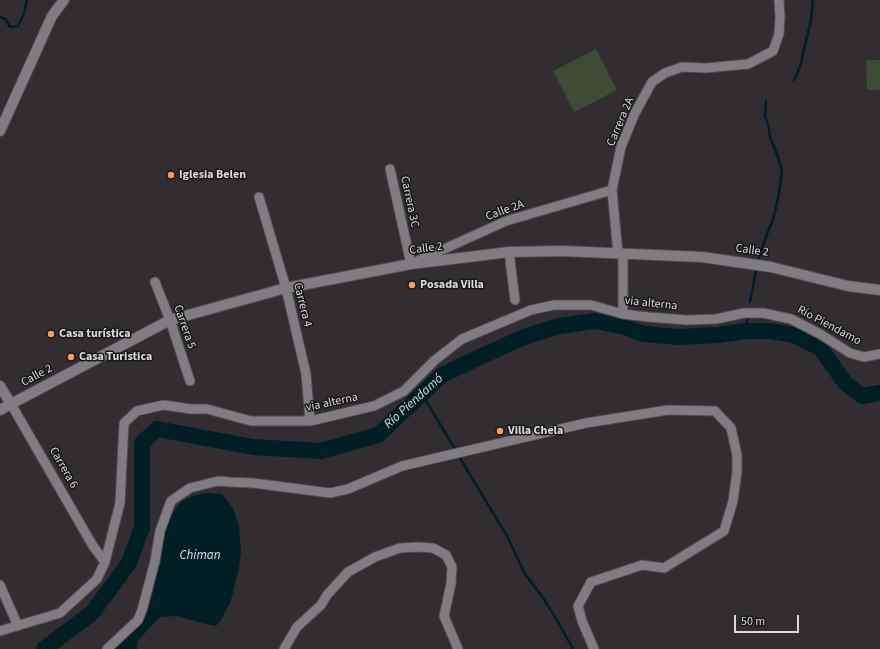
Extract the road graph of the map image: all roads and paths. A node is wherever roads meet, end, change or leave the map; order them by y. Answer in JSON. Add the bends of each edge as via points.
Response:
{"nodes":[{"id":1,"x":64,"y":0,"type":"edge"},
{"id":2,"x":779,"y":0,"type":"edge"},
{"id":3,"x":0,"y":131,"type":"edge"},
{"id":4,"x":390,"y":169,"type":"dead end"},
{"id":5,"x":612,"y":190,"type":"junction"},
{"id":6,"x":259,"y":198,"type":"dead end"},
{"id":7,"x":509,"y":252,"type":"junction"},
{"id":8,"x":620,"y":254,"type":"junction"},
{"id":9,"x":411,"y":264,"type":"junction"},
{"id":10,"x":155,"y":282,"type":"dead end"},
{"id":11,"x":286,"y":288,"type":"junction"},
{"id":12,"x":880,"y":290,"type":"edge"},
{"id":13,"x":515,"y":300,"type":"dead end"},
{"id":14,"x":744,"y":313,"type":"joint"},
{"id":15,"x":622,"y":314,"type":"junction"},
{"id":16,"x":170,"y":320,"type":"junction"},
{"id":17,"x":880,"y":354,"type":"edge"},
{"id":18,"x":190,"y":381,"type":"dead end"},
{"id":19,"x":0,"y":386,"type":"edge"},
{"id":20,"x":11,"y":404,"type":"junction"},
{"id":21,"x":0,"y":410,"type":"edge"},
{"id":22,"x":310,"y":421,"type":"junction"},
{"id":23,"x":105,"y":562,"type":"junction"},
{"id":24,"x":0,"y":585,"type":"edge"},
{"id":25,"x":18,"y":626,"type":"junction"},
{"id":26,"x":0,"y":631,"type":"edge"},
{"id":27,"x":107,"y":649,"type":"edge"},
{"id":28,"x":284,"y":649,"type":"edge"},
{"id":29,"x":458,"y":649,"type":"edge"},
{"id":30,"x":594,"y":649,"type":"edge"}],
"edges":[{"from":1,"to":3,"type":"street","via":[[52,16]]},
{"from":2,"to":5,"type":"street","name":"Carrera 2A","via":[[779,34],[773,51],[748,64],[706,68],[682,67],[665,73],[652,82],[621,147]]},
{"from":4,"to":9,"type":"street","name":"Carrera 3C"},
{"from":5,"to":8,"type":"street","name":"Carrera 2A"},
{"from":5,"to":9,"type":"street","name":"Calle 2A","via":[[506,221]]},
{"from":6,"to":11,"type":"street","name":"Carrera 4"},
{"from":7,"to":8,"type":"street","name":"Calle 2"},
{"from":7,"to":9,"type":"street","name":"Calle 2"},
{"from":7,"to":13,"type":"street"},
{"from":8,"to":12,"type":"street","name":"Calle 2","via":[[702,257],[771,267],[848,286]]},
{"from":8,"to":15,"type":"street","name":"Carrera 2A"},
{"from":9,"to":11,"type":"street","name":"Calle 2"},
{"from":10,"to":16,"type":"street","name":"Carrera 5"},
{"from":11,"to":16,"type":"street","name":"Calle 2"},
{"from":11,"to":22,"type":"street","name":"Carrera 4","via":[[306,374]]},
{"from":14,"to":15,"type":"street","name":"via alterna","via":[[716,319],[687,320]]},
{"from":14,"to":17,"type":"street","name":"Río Piendamo","via":[[763,313],[791,319],[850,353],[864,357]]},
{"from":15,"to":22,"type":"street","name":"via alterna","via":[[591,306],[554,305],[531,310],[462,339],[435,360],[404,391],[374,406]]},
{"from":16,"to":18,"type":"street","name":"Carrera 5"},
{"from":16,"to":20,"type":"street","name":"Calle 2"},
{"from":19,"to":20,"type":"street","name":"Carrera 6"},
{"from":20,"to":21,"type":"street","name":"Calle 2"},
{"from":20,"to":23,"type":"street","name":"Carrera 6","via":[[93,546]]},
{"from":22,"to":23,"type":"street","name":"via alterna","via":[[251,421],[207,409],[163,405],[137,411],[124,423],[120,503]]},
{"from":23,"to":25,"type":"street","name":"via alterna","via":[[97,579],[60,614]]},
{"from":24,"to":25,"type":"street"},
{"from":25,"to":26,"type":"street","name":"via alterna"},
{"from":27,"to":30,"type":"street","via":[[138,620],[155,561],[160,531],[171,501],[190,488],[218,481],[330,493],[348,489],[402,466],[586,423],[668,410],[715,411],[731,428],[738,455],[733,501],[724,531],[664,568],[642,564],[591,582],[578,606]]},
{"from":28,"to":29,"type":"street","via":[[297,627],[321,605],[348,572],[375,557],[400,548],[418,547],[433,548],[446,555],[452,567],[444,616]]}]}
